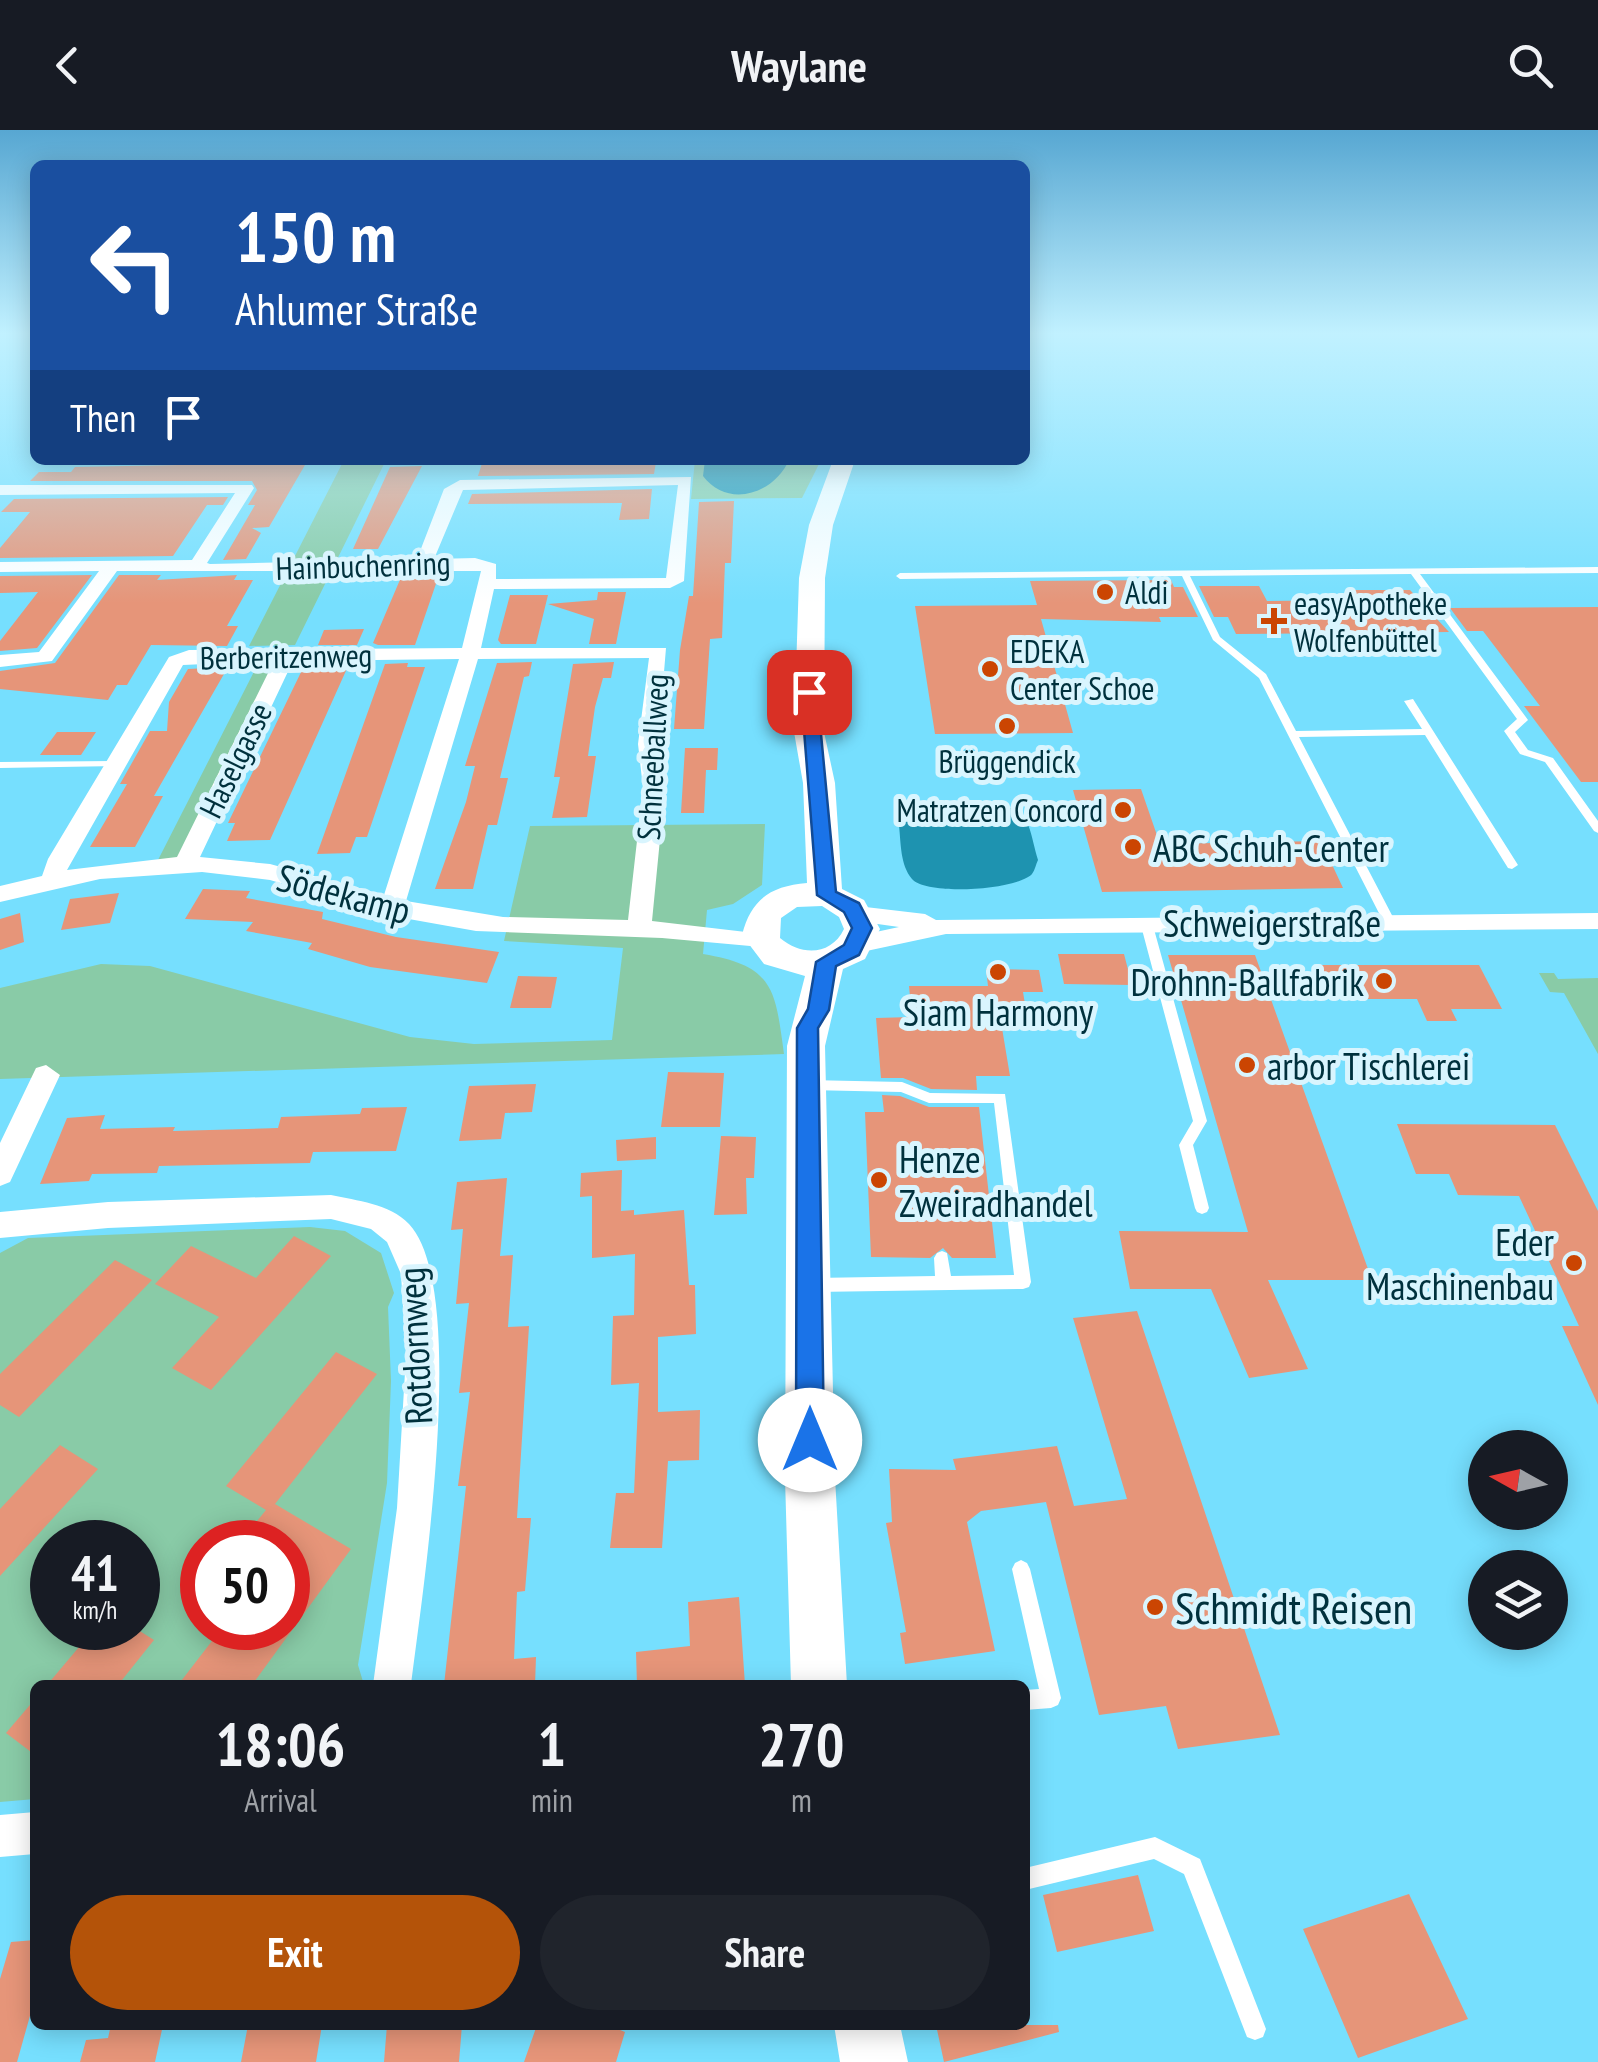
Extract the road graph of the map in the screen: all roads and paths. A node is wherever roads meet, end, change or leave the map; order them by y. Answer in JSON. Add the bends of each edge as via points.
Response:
{"nodes":[{"id":1,"x":842,"y":465,"type":"edge"},
{"id":2,"x":0,"y":490,"type":"edge"},
{"id":3,"x":424,"y":563,"type":"junction"},
{"id":4,"x":197,"y":565,"type":"junction"},
{"id":5,"x":112,"y":566,"type":"junction"},
{"id":6,"x":0,"y":567,"type":"edge"},
{"id":7,"x":1598,"y":570,"type":"edge"},
{"id":8,"x":1414,"y":572,"type":"junction"},
{"id":9,"x":1186,"y":574,"type":"junction"},
{"id":10,"x":900,"y":576,"type":"dead end"},
{"id":11,"x":489,"y":584,"type":"junction"},
{"id":12,"x":470,"y":654,"type":"junction"},
{"id":13,"x":285,"y":657,"type":"junction"},
{"id":14,"x":0,"y":661,"type":"edge"},
{"id":15,"x":1408,"y":702,"type":"dead end"},
{"id":16,"x":1428,"y":732,"type":"junction"},
{"id":17,"x":1292,"y":734,"type":"junction"},
{"id":18,"x":811,"y":757,"type":"junction"},
{"id":19,"x":114,"y":764,"type":"junction"},
{"id":20,"x":0,"y":765,"type":"edge"},
{"id":21,"x":1598,"y":829,"type":"edge"},
{"id":22,"x":185,"y":864,"type":"junction"},
{"id":23,"x":1512,"y":865,"type":"dead end"},
{"id":24,"x":52,"y":880,"type":"junction"},
{"id":25,"x":0,"y":894,"type":"edge"},
{"id":26,"x":826,"y":895,"type":"junction"},
{"id":27,"x":789,"y":896,"type":"junction"},
{"id":28,"x":392,"y":908,"type":"junction"},
{"id":29,"x":1389,"y":921,"type":"junction"},
{"id":30,"x":1598,"y":921,"type":"edge"},
{"id":31,"x":1146,"y":922,"type":"junction"},
{"id":32,"x":638,"y":931,"type":"junction"},
{"id":33,"x":809,"y":940,"type":"junction"},
{"id":34,"x":46,"y":1076,"type":"dead end"},
{"id":35,"x":807,"y":1085,"type":"junction"},
{"id":36,"x":0,"y":1174,"type":"edge"},
{"id":37,"x":1202,"y":1208,"type":"dead end"},
{"id":38,"x":0,"y":1225,"type":"edge"},
{"id":39,"x":942,"y":1258,"type":"dead end"},
{"id":40,"x":942,"y":1282,"type":"junction"},
{"id":41,"x":808,"y":1285,"type":"junction"},
{"id":42,"x":1021,"y":1568,"type":"dead end"},
{"id":43,"x":393,"y":1680,"type":"edge"},
{"id":44,"x":819,"y":1680,"type":"edge"},
{"id":45,"x":1030,"y":1700,"type":"edge"},
{"id":46,"x":30,"y":1833,"type":"edge"},
{"id":47,"x":0,"y":1836,"type":"edge"},
{"id":48,"x":1030,"y":1878,"type":"edge"},
{"id":49,"x":1255,"y":2029,"type":"dead end"},
{"id":50,"x":868,"y":2030,"type":"edge"},
{"id":51,"x":874,"y":2062,"type":"edge"}],
"edges":[{"from":1,"to":18,"type":"main road","via":[[816,548]]},
{"from":2,"to":4,"type":"street","via":[[246,488]]},
{"from":3,"to":4,"type":"street","name":"Hainbuchenring"},
{"from":3,"to":11,"type":"street","name":"Hainbuchenring","via":[[486,565]]},
{"from":3,"to":11,"type":"street","via":[[452,489],[460,486],[686,480],[678,577],[670,583]]},
{"from":4,"to":5,"type":"street","name":"Hainbuchenring"},
{"from":5,"to":6,"type":"street","name":"Hainbuchenring"},
{"from":5,"to":14,"type":"street","via":[[45,657]]},
{"from":7,"to":8,"type":"lane"},
{"from":8,"to":9,"type":"lane"},
{"from":8,"to":21,"type":"lane","via":[[1522,720],[1510,731],[1524,752],[1548,760]]},
{"from":9,"to":10,"type":"lane"},
{"from":9,"to":17,"type":"lane","via":[[1216,638],[1263,676]]},
{"from":11,"to":12,"type":"street","name":"Hainbuchenring"},
{"from":12,"to":13,"type":"street","name":"Berberitzenweg"},
{"from":12,"to":28,"type":"street","name":"Hainbuchenring"},
{"from":12,"to":32,"type":"street","name":"Schneeballweg","via":[[659,652],[648,744],[654,788]]},
{"from":13,"to":19,"type":"street","name":"Berberitzenweg","via":[[176,661]]},
{"from":13,"to":22,"type":"street","name":"Haselgasse"},
{"from":15,"to":16,"type":"lane"},
{"from":16,"to":17,"type":"lane"},
{"from":16,"to":23,"type":"lane"},
{"from":17,"to":29,"type":"lane"},
{"from":18,"to":26,"type":"main road"},
{"from":18,"to":27,"type":"main road","via":[[802,776],[799,858]]},
{"from":19,"to":20,"type":"lane"},
{"from":19,"to":24,"type":"street","name":"Berberitzenweg"},
{"from":22,"to":24,"type":"street","name":"Södekamp"},
{"from":22,"to":28,"type":"street","name":"Södekamp","via":[[274,873]]},
{"from":24,"to":25,"type":"street","name":"Södekamp"},
{"from":26,"to":27,"type":"main road"},
{"from":26,"to":33,"type":"main road"},
{"from":27,"to":33,"type":"main road","via":[[771,906]]},
{"from":28,"to":32,"type":"street","name":"Södekamp","via":[[513,928]]},
{"from":29,"to":30,"type":"street","name":"Schweigerstraße"},
{"from":29,"to":31,"type":"street","name":"Schweigerstraße"},
{"from":31,"to":33,"type":"street","name":"Schweigerstraße","via":[[946,926]]},
{"from":31,"to":37,"type":"lane","via":[[1200,1121],[1186,1145]]},
{"from":32,"to":33,"type":"street","name":"Södekamp"},
{"from":33,"to":35,"type":"main road","via":[[818,1010],[808,1028]]},
{"from":34,"to":36,"type":"street"},
{"from":35,"to":40,"type":"lane","via":[[902,1086],[930,1105],[1000,1098],[1023,1282]]},
{"from":35,"to":41,"type":"main road"},
{"from":38,"to":43,"type":"street","name":"Rotdornweg","via":[[331,1207],[380,1219],[398,1233],[416,1274],[421,1373],[415,1508]]},
{"from":39,"to":40,"type":"lane"},
{"from":40,"to":41,"type":"lane"},
{"from":41,"to":44,"type":"main road"},
{"from":42,"to":45,"type":"lane","via":[[1050,1698]]},
{"from":46,"to":47,"type":"street"},
{"from":48,"to":49,"type":"lane","via":[[1155,1848],[1192,1867]]},
{"from":50,"to":51,"type":"main road"}]}
